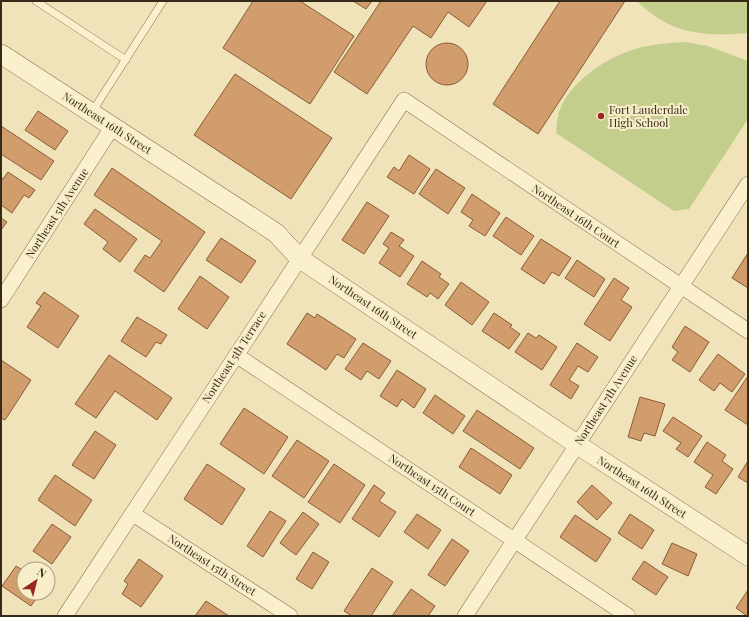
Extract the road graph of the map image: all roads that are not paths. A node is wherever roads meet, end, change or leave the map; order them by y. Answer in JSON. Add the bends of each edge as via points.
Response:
{"nodes":[{"id":1,"x":36,"y":1,"type":"edge"},
{"id":2,"x":163,"y":1,"type":"edge"},
{"id":3,"x":1,"y":54,"type":"edge"},
{"id":4,"x":126,"y":60,"type":"junction"},
{"id":5,"x":404,"y":100,"type":"joint"},
{"id":6,"x":92,"y":112,"type":"junction"},
{"id":7,"x":113,"y":126,"type":"junction"},
{"id":8,"x":748,"y":184,"type":"edge"},
{"id":9,"x":299,"y":258,"type":"junction"},
{"id":10,"x":680,"y":286,"type":"junction"},
{"id":11,"x":1,"y":300,"type":"edge"},
{"id":12,"x":748,"y":331,"type":"edge"},
{"id":13,"x":236,"y":354,"type":"junction"},
{"id":14,"x":578,"y":445,"type":"junction"},
{"id":15,"x":133,"y":514,"type":"junction"},
{"id":16,"x":513,"y":540,"type":"junction"},
{"id":17,"x":748,"y":556,"type":"edge"},
{"id":18,"x":66,"y":616,"type":"edge"},
{"id":19,"x":290,"y":616,"type":"edge"},
{"id":20,"x":465,"y":616,"type":"edge"},
{"id":21,"x":628,"y":616,"type":"edge"}],
"edges":[{"from":1,"to":4,"type":"lane"},
{"from":2,"to":4,"type":"lane"},
{"from":3,"to":6,"type":"street","name":"Northeast 16th Street"},
{"from":4,"to":6,"type":"lane"},
{"from":5,"to":9,"type":"street","name":"Northeast 5th Terrace"},
{"from":5,"to":10,"type":"street","name":"Northeast 16th Court"},
{"from":6,"to":7,"type":"street","name":"Northeast 16th Street"},
{"from":7,"to":9,"type":"street","name":"Northeast 16th Street","via":[[276,233]]},
{"from":7,"to":11,"type":"street","name":"Northeast 5th Avenue"},
{"from":8,"to":10,"type":"street","name":"Northeast 7th Avenue"},
{"from":9,"to":13,"type":"street","name":"Northeast 5th Terrace"},
{"from":9,"to":14,"type":"street","name":"Northeast 16th Street"},
{"from":10,"to":12,"type":"street","name":"Northeast 16th Court"},
{"from":10,"to":14,"type":"street","name":"Northeast 7th Avenue"},
{"from":13,"to":15,"type":"street","name":"Northeast 5th Terrace"},
{"from":13,"to":16,"type":"street","name":"Northeast 15th Court"},
{"from":14,"to":16,"type":"street","name":"Northeast 7th Avenue"},
{"from":14,"to":17,"type":"street","name":"Northeast 16th Street"},
{"from":15,"to":18,"type":"street","name":"Northeast 5th Terrace"},
{"from":15,"to":19,"type":"street","name":"Northeast 15th Street"},
{"from":16,"to":20,"type":"street","name":"Northeast 7th Avenue"},
{"from":16,"to":21,"type":"street","name":"Northeast 15th Court"}]}
